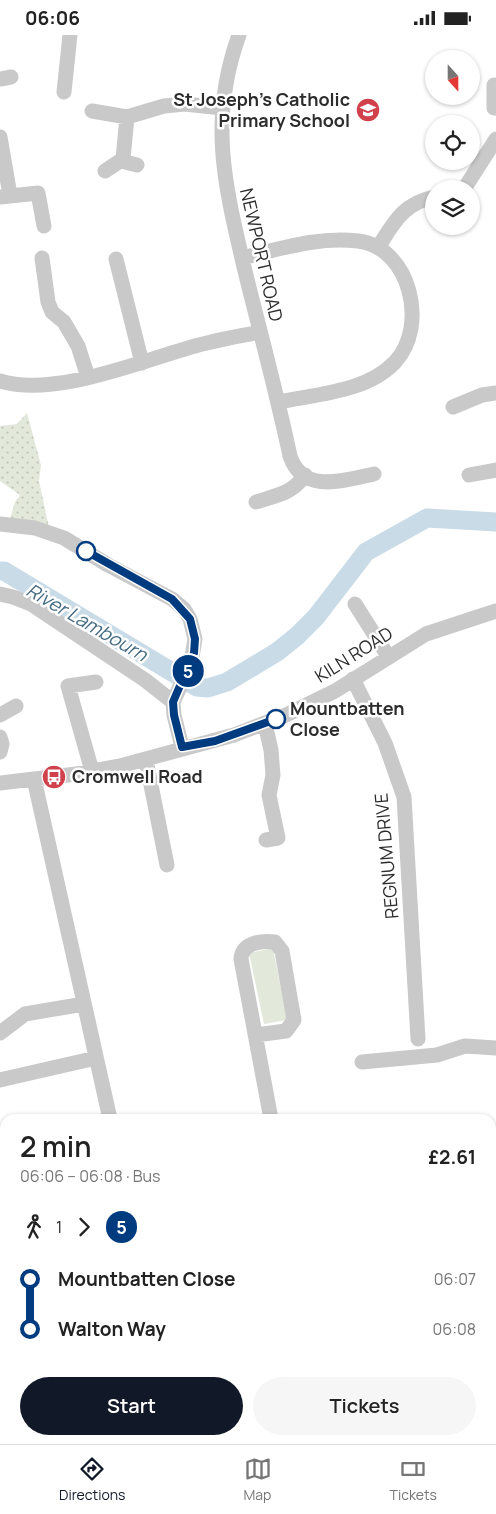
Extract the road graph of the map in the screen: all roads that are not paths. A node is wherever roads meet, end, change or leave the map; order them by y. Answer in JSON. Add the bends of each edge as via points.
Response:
{"nodes":[{"id":1,"x":70,"y":35,"type":"edge"},
{"id":2,"x":239,"y":35,"type":"edge"},
{"id":3,"x":494,"y":85,"type":"dead end"},
{"id":4,"x":64,"y":92,"type":"dead end"},
{"id":5,"x":222,"y":108,"type":"junction"},
{"id":6,"x":496,"y":108,"type":"edge"},
{"id":7,"x":92,"y":111,"type":"dead end"},
{"id":8,"x":127,"y":117,"type":"junction"},
{"id":9,"x":0,"y":137,"type":"edge"},
{"id":10,"x":496,"y":139,"type":"edge"},
{"id":11,"x":123,"y":159,"type":"junction"},
{"id":12,"x":137,"y":165,"type":"dead end"},
{"id":13,"x":105,"y":171,"type":"dead end"},
{"id":14,"x":470,"y":180,"type":"edge"},
{"id":15,"x":5,"y":196,"type":"edge"},
{"id":16,"x":425,"y":199,"type":"edge"},
{"id":17,"x":44,"y":226,"type":"dead end"},
{"id":18,"x":378,"y":247,"type":"junction"},
{"id":19,"x":42,"y":257,"type":"dead end"},
{"id":20,"x":242,"y":258,"type":"junction"},
{"id":21,"x":116,"y":259,"type":"dead end"},
{"id":22,"x":260,"y":332,"type":"junction"},
{"id":23,"x":142,"y":363,"type":"junction"},
{"id":24,"x":88,"y":377,"type":"junction"},
{"id":25,"x":0,"y":381,"type":"edge"},
{"id":26,"x":496,"y":393,"type":"edge"},
{"id":27,"x":279,"y":402,"type":"junction"},
{"id":28,"x":453,"y":407,"type":"dead end"},
{"id":29,"x":496,"y":470,"type":"edge"},
{"id":30,"x":374,"y":474,"type":"dead end"},
{"id":31,"x":305,"y":475,"type":"junction"},
{"id":32,"x":469,"y":475,"type":"dead end"},
{"id":33,"x":256,"y":502,"type":"dead end"},
{"id":34,"x":0,"y":524,"type":"edge"},
{"id":35,"x":0,"y":595,"type":"edge"},
{"id":36,"x":355,"y":604,"type":"dead end"},
{"id":37,"x":496,"y":611,"type":"edge"},
{"id":38,"x":388,"y":656,"type":"junction"},
{"id":39,"x":354,"y":679,"type":"junction"},
{"id":40,"x":96,"y":681,"type":"dead end"},
{"id":41,"x":174,"y":699,"type":"junction"},
{"id":42,"x":16,"y":706,"type":"dead end"},
{"id":43,"x":0,"y":715,"type":"edge"},
{"id":44,"x":265,"y":724,"type":"junction"},
{"id":45,"x":0,"y":737,"type":"edge"},
{"id":46,"x":182,"y":747,"type":"junction"},
{"id":47,"x":0,"y":752,"type":"edge"},
{"id":48,"x":146,"y":760,"type":"junction"},
{"id":49,"x":92,"y":771,"type":"junction"},
{"id":50,"x":34,"y":779,"type":"junction"},
{"id":51,"x":0,"y":783,"type":"edge"},
{"id":52,"x":266,"y":840,"type":"dead end"},
{"id":53,"x":167,"y":865,"type":"dead end"},
{"id":54,"x":84,"y":1005,"type":"junction"},
{"id":55,"x":0,"y":1033,"type":"edge"},
{"id":56,"x":256,"y":1035,"type":"junction"},
{"id":57,"x":418,"y":1039,"type":"dead end"},
{"id":58,"x":496,"y":1048,"type":"edge"},
{"id":59,"x":96,"y":1057,"type":"junction"},
{"id":60,"x":362,"y":1062,"type":"dead end"},
{"id":61,"x":0,"y":1079,"type":"edge"},
{"id":62,"x":109,"y":1114,"type":"edge"},
{"id":63,"x":270,"y":1114,"type":"edge"}],
"edges":[{"from":1,"to":4,"type":"street"},
{"from":2,"to":5,"type":"street","name":"NEWPORT ROAD"},
{"from":3,"to":6,"type":"street"},
{"from":5,"to":8,"type":"street","via":[[185,104]]},
{"from":5,"to":20,"type":"street","name":"NEWPORT ROAD","via":[[223,167]]},
{"from":7,"to":8,"type":"street"},
{"from":8,"to":11,"type":"street"},
{"from":9,"to":15,"type":"street"},
{"from":10,"to":14,"type":"street"},
{"from":11,"to":12,"type":"street"},
{"from":11,"to":13,"type":"street"},
{"from":15,"to":17,"type":"street","via":[[38,193]]},
{"from":16,"to":18,"type":"street","via":[[398,216]]},
{"from":18,"to":20,"type":"street","via":[[359,241],[322,240]]},
{"from":18,"to":27,"type":"street","via":[[402,272],[410,299],[413,325],[396,362],[359,385]]},
{"from":19,"to":24,"type":"street","via":[[38,286],[52,312],[64,322],[78,346]]},
{"from":20,"to":22,"type":"street","name":"NEWPORT ROAD"},
{"from":21,"to":23,"type":"street"},
{"from":22,"to":23,"type":"street","via":[[211,342]]},
{"from":22,"to":27,"type":"street","name":"NEWPORT ROAD"},
{"from":23,"to":24,"type":"street"},
{"from":24,"to":25,"type":"street","via":[[23,387]]},
{"from":26,"to":28,"type":"street"},
{"from":27,"to":31,"type":"street","name":"NEWPORT ROAD","via":[[292,463]]},
{"from":29,"to":32,"type":"street"},
{"from":30,"to":31,"type":"street","via":[[334,483]]},
{"from":31,"to":33,"type":"street","via":[[297,487],[274,502]]},
{"from":34,"to":41,"type":"street","via":[[58,535],[172,599],[187,615],[194,632],[194,653]]},
{"from":35,"to":41,"type":"street","via":[[31,604]]},
{"from":36,"to":38,"type":"street"},
{"from":37,"to":38,"type":"street","name":"KILN ROAD","via":[[426,634]]},
{"from":38,"to":39,"type":"street","name":"KILN ROAD"},
{"from":39,"to":44,"type":"street","name":"KILN ROAD"},
{"from":39,"to":57,"type":"street","name":"REGNUM DRIVE","via":[[385,743],[404,797]]},
{"from":40,"to":49,"type":"street","via":[[68,687]]},
{"from":41,"to":46,"type":"street","via":[[174,715]]},
{"from":42,"to":43,"type":"street"},
{"from":44,"to":46,"type":"street","name":"KILN ROAD","via":[[200,746]]},
{"from":44,"to":52,"type":"street","via":[[272,775],[263,795],[278,838]]},
{"from":45,"to":47,"type":"street"},
{"from":46,"to":48,"type":"street","name":"KILN ROAD","via":[[170,754]]},
{"from":48,"to":49,"type":"street","name":"KILN ROAD"},
{"from":48,"to":53,"type":"street"},
{"from":49,"to":50,"type":"street","name":"KILN ROAD"},
{"from":50,"to":51,"type":"street","name":"KILN ROAD"},
{"from":50,"to":54,"type":"street"},
{"from":54,"to":55,"type":"street","via":[[25,1014]]},
{"from":54,"to":59,"type":"street"},
{"from":56,"to":56,"type":"street","via":[[286,1031],[294,1020],[282,951],[275,942],[248,945],[242,953]]},
{"from":56,"to":63,"type":"street"},
{"from":58,"to":60,"type":"street","via":[[465,1046],[437,1055]]},
{"from":59,"to":61,"type":"street"},
{"from":59,"to":62,"type":"street"}]}
